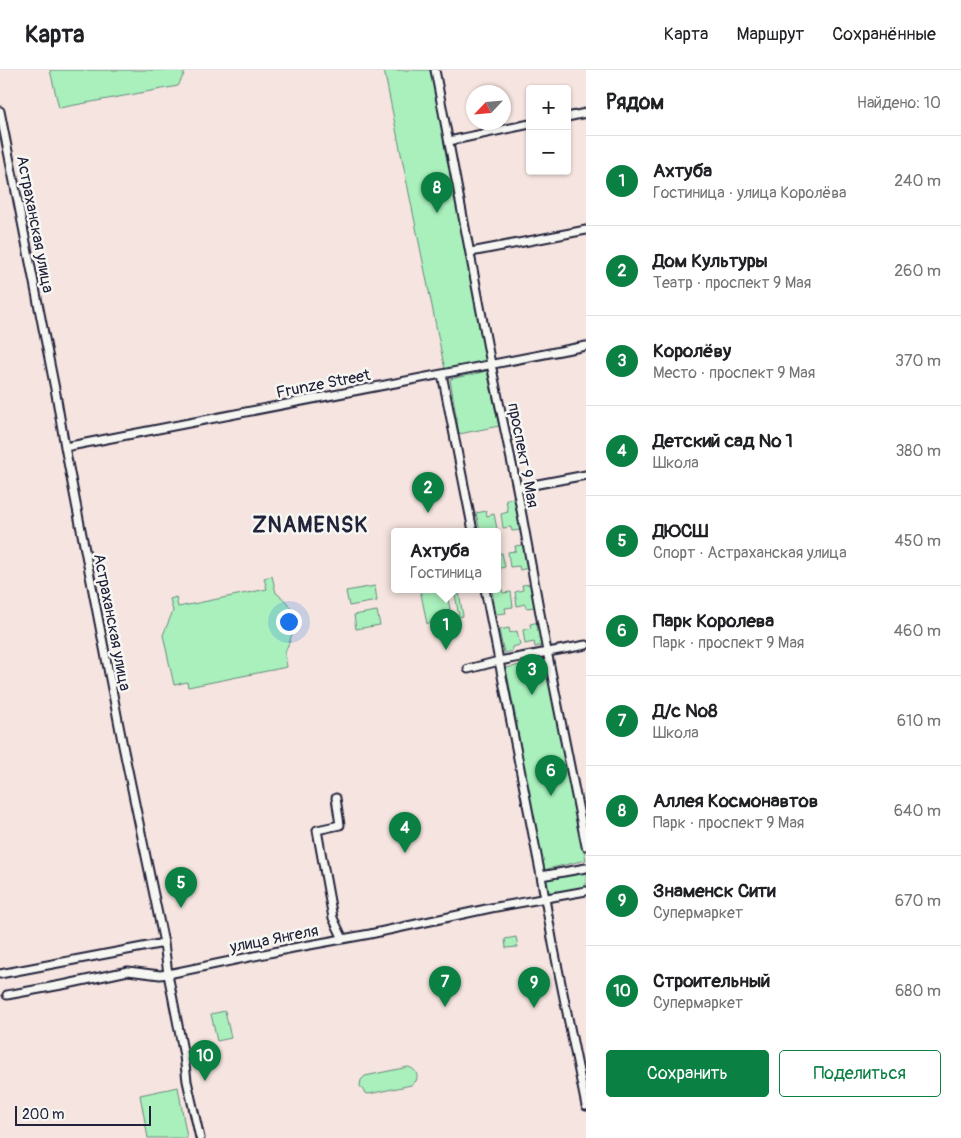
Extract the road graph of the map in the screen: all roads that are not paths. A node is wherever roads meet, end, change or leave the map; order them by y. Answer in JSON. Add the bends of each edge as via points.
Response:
{"nodes":[{"id":1,"x":435,"y":70,"type":"edge"},
{"id":2,"x":0,"y":110,"type":"edge"},
{"id":3,"x":586,"y":113,"type":"edge"},
{"id":4,"x":571,"y":116,"type":"edge"},
{"id":5,"x":526,"y":125,"type":"edge"},
{"id":6,"x":449,"y":141,"type":"junction"},
{"id":7,"x":586,"y":230,"type":"edge"},
{"id":8,"x":471,"y":252,"type":"junction"},
{"id":9,"x":586,"y":346,"type":"edge"},
{"id":10,"x":491,"y":364,"type":"junction"},
{"id":11,"x":442,"y":374,"type":"junction"},
{"id":12,"x":65,"y":447,"type":"junction"},
{"id":13,"x":586,"y":475,"type":"edge"},
{"id":14,"x":517,"y":488,"type":"junction"},
{"id":15,"x":472,"y":528,"type":"edge"},
{"id":16,"x":486,"y":593,"type":"edge"},
{"id":17,"x":586,"y":645,"type":"edge"},
{"id":18,"x":547,"y":652,"type":"junction"},
{"id":19,"x":500,"y":661,"type":"junction"},
{"id":20,"x":468,"y":669,"type":"dead end"},
{"id":21,"x":336,"y":798,"type":"dead end"},
{"id":22,"x":586,"y":846,"type":"edge"},
{"id":23,"x":586,"y":868,"type":"edge"},
{"id":24,"x":541,"y":876,"type":"junction"},
{"id":25,"x":586,"y":891,"type":"edge"},
{"id":26,"x":545,"y":898,"type":"junction"},
{"id":27,"x":343,"y":939,"type":"junction"},
{"id":28,"x":164,"y":943,"type":"junction"},
{"id":29,"x":0,"y":974,"type":"edge"},
{"id":30,"x":168,"y":974,"type":"junction"},
{"id":31,"x":7,"y":995,"type":"dead end"},
{"id":32,"x":586,"y":1106,"type":"edge"},
{"id":33,"x":200,"y":1138,"type":"edge"}],
"edges":[{"from":1,"to":6,"type":"street","name":"проспект 9 Мая"},
{"from":2,"to":12,"type":"street","name":"Астраханская улица"},
{"from":3,"to":4,"type":"street"},
{"from":5,"to":6,"type":"street"},
{"from":6,"to":8,"type":"street","name":"проспект 9 Мая"},
{"from":7,"to":8,"type":"street"},
{"from":8,"to":10,"type":"street","name":"проспект 9 Мая"},
{"from":9,"to":10,"type":"street","name":"Frunze Street"},
{"from":10,"to":11,"type":"street","name":"Frunze Street"},
{"from":10,"to":14,"type":"street","name":"проспект 9 Мая"},
{"from":11,"to":12,"type":"street","name":"Frunze Street"},
{"from":11,"to":15,"type":"street"},
{"from":12,"to":28,"type":"street","name":"Астраханская улица"},
{"from":13,"to":14,"type":"street"},
{"from":14,"to":18,"type":"street","name":"проспект 9 Мая"},
{"from":16,"to":19,"type":"street"},
{"from":17,"to":18,"type":"street"},
{"from":18,"to":19,"type":"street"},
{"from":18,"to":22,"type":"street","name":"проспект 9 Мая"},
{"from":19,"to":20,"type":"street"},
{"from":19,"to":24,"type":"street"},
{"from":21,"to":27,"type":"street","via":[[340,825],[317,830],[333,918]]},
{"from":23,"to":24,"type":"street"},
{"from":24,"to":26,"type":"street"},
{"from":25,"to":26,"type":"street","name":"улица Янгеля"},
{"from":26,"to":27,"type":"street","name":"улица Янгеля"},
{"from":26,"to":32,"type":"street"},
{"from":27,"to":30,"type":"street","name":"улица Янгеля"},
{"from":28,"to":29,"type":"street"},
{"from":28,"to":30,"type":"street","name":"Астраханская улица"},
{"from":30,"to":31,"type":"street","name":"улица Янгеля","via":[[128,971]]},
{"from":30,"to":33,"type":"street","name":"Астраханская улица"}]}
